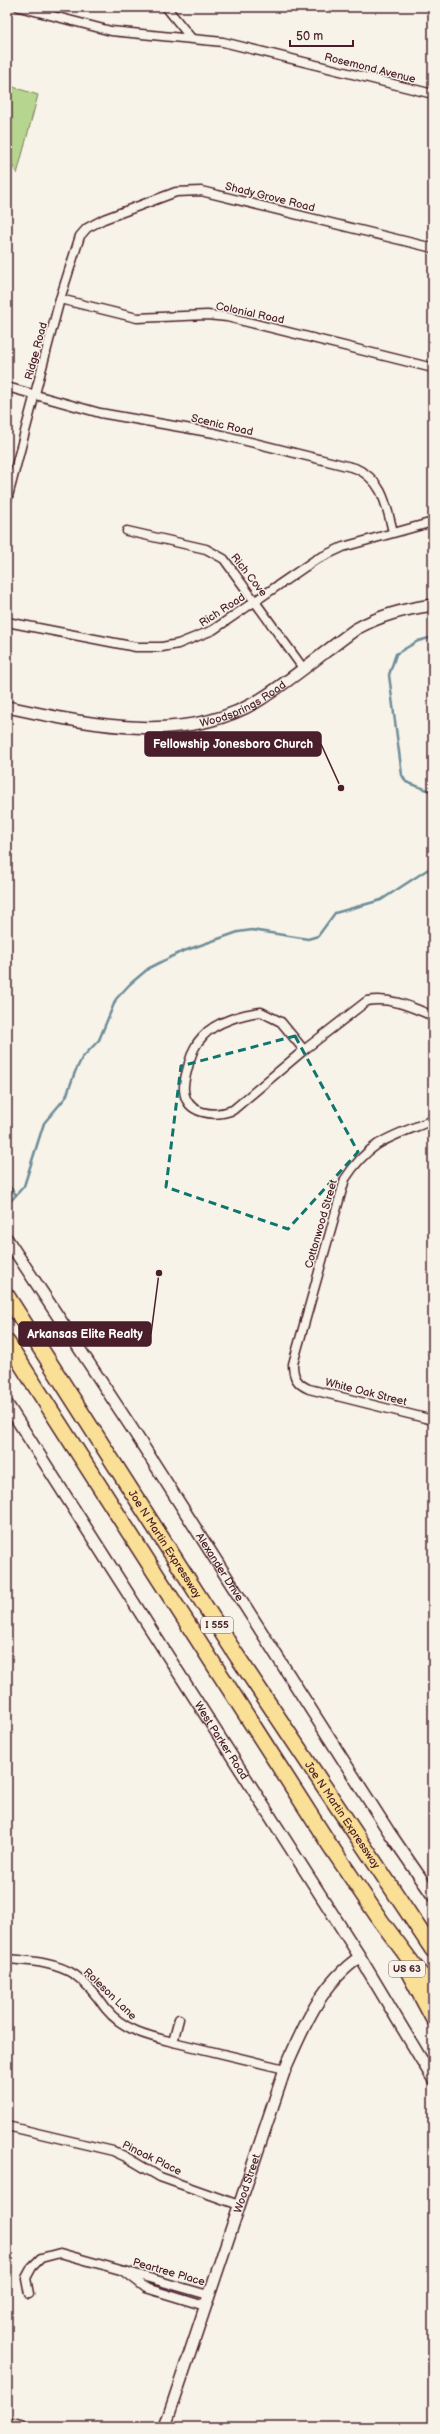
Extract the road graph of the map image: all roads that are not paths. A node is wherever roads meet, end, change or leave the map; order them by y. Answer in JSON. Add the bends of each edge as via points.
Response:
{"nodes":[{"id":1,"x":19,"y":7,"type":"edge"},
{"id":2,"x":166,"y":7,"type":"edge"},
{"id":3,"x":191,"y":38,"type":"junction"},
{"id":4,"x":433,"y":94,"type":"edge"},
{"id":5,"x":104,"y":220,"type":"joint"},
{"id":6,"x":433,"y":248,"type":"edge"},
{"id":7,"x":60,"y":299,"type":"junction"},
{"id":8,"x":433,"y":368,"type":"edge"},
{"id":9,"x":7,"y":387,"type":"edge"},
{"id":10,"x":35,"y":395,"type":"junction"},
{"id":11,"x":7,"y":500,"type":"edge"},
{"id":12,"x":433,"y":522,"type":"edge"},
{"id":13,"x":127,"y":530,"type":"dead end"},
{"id":14,"x":393,"y":532,"type":"junction"},
{"id":15,"x":256,"y":601,"type":"junction"},
{"id":16,"x":433,"y":605,"type":"edge"},
{"id":17,"x":7,"y":622,"type":"edge"},
{"id":18,"x":303,"y":668,"type":"junction"},
{"id":19,"x":7,"y":707,"type":"edge"},
{"id":20,"x":433,"y":1016,"type":"edge"},
{"id":21,"x":304,"y":1050,"type":"junction"},
{"id":22,"x":433,"y":1120,"type":"edge"},
{"id":23,"x":7,"y":1239,"type":"edge"},
{"id":24,"x":7,"y":1296,"type":"edge"},
{"id":25,"x":7,"y":1342,"type":"edge"},
{"id":26,"x":296,"y":1381,"type":"joint"},
{"id":27,"x":7,"y":1404,"type":"edge"},
{"id":28,"x":433,"y":1420,"type":"edge"},
{"id":29,"x":433,"y":1896,"type":"edge"},
{"id":30,"x":381,"y":1921,"type":"junction"},
{"id":31,"x":433,"y":1950,"type":"edge"},
{"id":32,"x":360,"y":1957,"type":"junction"},
{"id":33,"x":7,"y":1959,"type":"edge"},
{"id":34,"x":433,"y":1991,"type":"edge"},
{"id":35,"x":433,"y":2018,"type":"edge"},
{"id":36,"x":179,"y":2019,"type":"dead end"},
{"id":37,"x":173,"y":2042,"type":"junction"},
{"id":38,"x":285,"y":2069,"type":"junction"},
{"id":39,"x":433,"y":2079,"type":"edge"},
{"id":40,"x":7,"y":2126,"type":"edge"},
{"id":41,"x":239,"y":2204,"type":"junction"},
{"id":42,"x":124,"y":2271,"type":"junction"},
{"id":43,"x":29,"y":2294,"type":"dead end"},
{"id":44,"x":208,"y":2295,"type":"junction"},
{"id":45,"x":205,"y":2306,"type":"junction"},
{"id":46,"x":7,"y":2423,"type":"edge"},
{"id":47,"x":22,"y":2427,"type":"edge"},
{"id":48,"x":165,"y":2427,"type":"edge"}],
"edges":[{"from":1,"to":3,"type":"street","name":"Rosemond Avenue","via":[[111,31]]},
{"from":2,"to":3,"type":"street"},
{"from":3,"to":4,"type":"street","name":"Rosemond Avenue","via":[[223,42]]},
{"from":5,"to":6,"type":"street","name":"Shady Grove Road","via":[[176,192],[200,191]]},
{"from":5,"to":7,"type":"street","name":"Ridge Road","via":[[87,228],[80,236]]},
{"from":7,"to":8,"type":"street","name":"Colonial Road","via":[[137,318],[206,315],[227,317]]},
{"from":7,"to":10,"type":"street","name":"Ridge Road"},
{"from":9,"to":10,"type":"street","name":"Scenic Road"},
{"from":10,"to":11,"type":"street","name":"Ridge Road"},
{"from":10,"to":14,"type":"street","name":"Scenic Road","via":[[100,414],[214,433],[355,468],[372,478],[380,487]]},
{"from":12,"to":14,"type":"street","name":"Rich Road"},
{"from":13,"to":15,"type":"street","name":"Rich Cove","via":[[215,553],[230,566]]},
{"from":14,"to":15,"type":"street","name":"Rich Road","via":[[343,547],[315,560]]},
{"from":15,"to":17,"type":"street","name":"Rich Road","via":[[206,634],[190,641],[162,647],[136,646]]},
{"from":15,"to":18,"type":"street","name":"Rich Cove"},
{"from":16,"to":18,"type":"street","name":"Woodsprings Road","via":[[399,610],[371,620]]},
{"from":18,"to":19,"type":"street","name":"Woodsprings Road","via":[[260,700],[225,715],[190,725],[136,727],[65,719]]},
{"from":20,"to":21,"type":"street","via":[[390,1000],[367,1001]]},
{"from":21,"to":21,"type":"street","via":[[233,1110],[220,1115],[209,1114],[200,1111],[187,1100],[184,1090],[185,1077],[194,1048],[202,1036],[213,1027],[261,1012],[281,1022]]},
{"from":22,"to":26,"type":"street","name":"Cottonwood Street","via":[[383,1139],[356,1162],[345,1179],[293,1364]]},
{"from":23,"to":29,"type":"street","name":"Alexander Drive","via":[[127,1421],[389,1832]]},
{"from":24,"to":31,"type":"highway","name":"Joe N Martin Expressway","number":"I 555","via":[[235,1653]]},
{"from":25,"to":30,"type":"highway","number":"I 555"},
{"from":26,"to":28,"type":"street","name":"White Oak Street","via":[[309,1389]]},
{"from":27,"to":32,"type":"street","name":"West Parker Road"},
{"from":30,"to":34,"type":"highway","number":"US 63"},
{"from":30,"to":35,"type":"highway","number":"US 63"},
{"from":32,"to":38,"type":"street","name":"Wood Street","via":[[342,1970],[324,1992]]},
{"from":32,"to":39,"type":"street","name":"West Parker Road"},
{"from":33,"to":37,"type":"street","name":"Roleson Lane","via":[[52,1966],[74,1974],[88,1986],[106,2009],[137,2033]]},
{"from":36,"to":37,"type":"street"},
{"from":37,"to":38,"type":"street","name":"Roleson Lane"},
{"from":38,"to":41,"type":"street","name":"Wood Street"},
{"from":40,"to":41,"type":"street","name":"Pinoak Place","via":[[126,2156],[160,2177]]},
{"from":41,"to":44,"type":"street","name":"Wood Street"},
{"from":42,"to":43,"type":"street","name":"Peartree Place","via":[[69,2254],[51,2254],[41,2258],[32,2267],[26,2278]]},
{"from":42,"to":44,"type":"street","name":"Peartree Place"},
{"from":42,"to":45,"type":"street","name":"Peartree Place","via":[[146,2288]]},
{"from":44,"to":45,"type":"street","name":"Wood Street"},
{"from":45,"to":48,"type":"street","name":"Wood Street"},
{"from":46,"to":47,"type":"street"}]}
